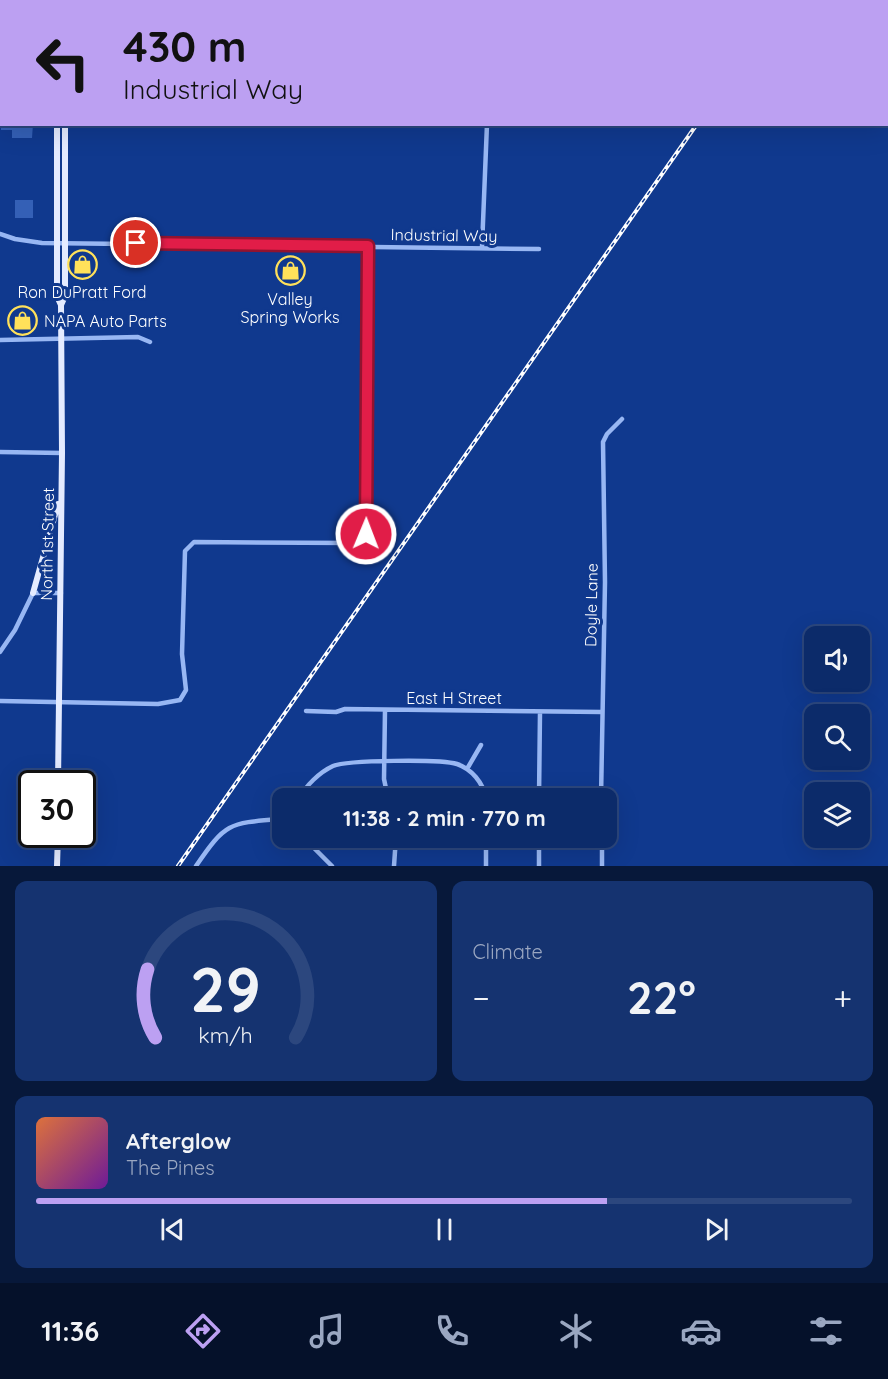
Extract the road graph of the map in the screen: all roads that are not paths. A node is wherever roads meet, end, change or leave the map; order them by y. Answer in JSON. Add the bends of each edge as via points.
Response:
{"nodes":[{"id":1,"x":57,"y":126,"type":"edge"},
{"id":2,"x":65,"y":126,"type":"edge"},
{"id":3,"x":487,"y":126,"type":"edge"},
{"id":4,"x":0,"y":234,"type":"edge"},
{"id":5,"x":61,"y":243,"type":"junction"},
{"id":6,"x":368,"y":246,"type":"junction"},
{"id":7,"x":482,"y":248,"type":"junction"},
{"id":8,"x":539,"y":249,"type":"dead end"},
{"id":9,"x":62,"y":338,"type":"junction"},
{"id":10,"x":0,"y":340,"type":"edge"},
{"id":11,"x":150,"y":342,"type":"dead end"},
{"id":12,"x":622,"y":419,"type":"dead end"},
{"id":13,"x":0,"y":452,"type":"edge"},
{"id":14,"x":62,"y":453,"type":"junction"},
{"id":15,"x":61,"y":495,"type":"junction"},
{"id":16,"x":33,"y":593,"type":"junction"},
{"id":17,"x":60,"y":593,"type":"junction"},
{"id":18,"x":0,"y":652,"type":"edge"},
{"id":19,"x":60,"y":700,"type":"junction"},
{"id":20,"x":0,"y":701,"type":"edge"},
{"id":21,"x":385,"y":710,"type":"junction"},
{"id":22,"x":306,"y":711,"type":"dead end"},
{"id":23,"x":540,"y":712,"type":"junction"},
{"id":24,"x":602,"y":712,"type":"junction"},
{"id":25,"x":481,"y":745,"type":"dead end"},
{"id":26,"x":384,"y":762,"type":"junction"},
{"id":27,"x":467,"y":769,"type":"junction"},
{"id":28,"x":58,"y":770,"type":"edge"},
{"id":29,"x":307,"y":788,"type":"edge"},
{"id":30,"x":387,"y":788,"type":"edge"},
{"id":31,"x":482,"y":788,"type":"edge"},
{"id":32,"x":540,"y":788,"type":"edge"},
{"id":33,"x":602,"y":788,"type":"edge"},
{"id":34,"x":272,"y":820,"type":"edge"},
{"id":35,"x":58,"y":848,"type":"edge"},
{"id":36,"x":314,"y":848,"type":"edge"},
{"id":37,"x":395,"y":848,"type":"edge"},
{"id":38,"x":486,"y":848,"type":"edge"},
{"id":39,"x":539,"y":848,"type":"edge"},
{"id":40,"x":602,"y":848,"type":"edge"},
{"id":41,"x":57,"y":866,"type":"edge"},
{"id":42,"x":196,"y":866,"type":"edge"},
{"id":43,"x":332,"y":866,"type":"edge"},
{"id":44,"x":394,"y":866,"type":"edge"},
{"id":45,"x":486,"y":866,"type":"edge"},
{"id":46,"x":539,"y":866,"type":"edge"},
{"id":47,"x":602,"y":866,"type":"edge"}],
"edges":[{"from":1,"to":5,"type":"main road","name":"North 1st Street"},
{"from":2,"to":5,"type":"main road","name":"North 1st Street"},
{"from":3,"to":7,"type":"street"},
{"from":4,"to":5,"type":"street","name":"Industrial Way","via":[[27,242]]},
{"from":5,"to":6,"type":"street","name":"Industrial Way"},
{"from":5,"to":9,"type":"main road","name":"North 1st Street","via":[[65,296],[61,305]]},
{"from":6,"to":7,"type":"street","name":"Industrial Way"},
{"from":6,"to":19,"type":"street","via":[[366,534],[353,543],[194,542],[185,551],[182,645],[186,690],[180,700],[158,704]]},
{"from":7,"to":8,"type":"street","name":"Industrial Way"},
{"from":9,"to":10,"type":"street"},
{"from":9,"to":11,"type":"street","via":[[138,338]]},
{"from":9,"to":14,"type":"main road","name":"North 1st Street"},
{"from":12,"to":24,"type":"street","name":"Doyle Lane","via":[[603,442]]},
{"from":13,"to":14,"type":"street"},
{"from":14,"to":15,"type":"main road","name":"North 1st Street"},
{"from":15,"to":16,"type":"main road"},
{"from":15,"to":17,"type":"main road","name":"North 1st Street"},
{"from":16,"to":17,"type":"street"},
{"from":16,"to":18,"type":"street"},
{"from":17,"to":19,"type":"main road","name":"North 1st Street"},
{"from":19,"to":20,"type":"street"},
{"from":19,"to":28,"type":"main road","name":"North 1st Street"},
{"from":21,"to":22,"type":"street","name":"East H Street"},
{"from":21,"to":23,"type":"street","name":"East H Street"},
{"from":21,"to":26,"type":"street"},
{"from":23,"to":24,"type":"street","name":"East H Street"},
{"from":23,"to":32,"type":"street"},
{"from":24,"to":33,"type":"street","name":"Doyle Lane"},
{"from":25,"to":27,"type":"street"},
{"from":26,"to":27,"type":"street","via":[[451,763]]},
{"from":26,"to":29,"type":"street","via":[[346,762],[334,766]]},
{"from":26,"to":30,"type":"street"},
{"from":27,"to":31,"type":"street"},
{"from":34,"to":42,"type":"street","via":[[242,822],[226,828]]},
{"from":35,"to":41,"type":"main road"},
{"from":36,"to":43,"type":"street"},
{"from":37,"to":44,"type":"street"},
{"from":38,"to":45,"type":"street"},
{"from":39,"to":46,"type":"street"},
{"from":40,"to":47,"type":"street"}]}
